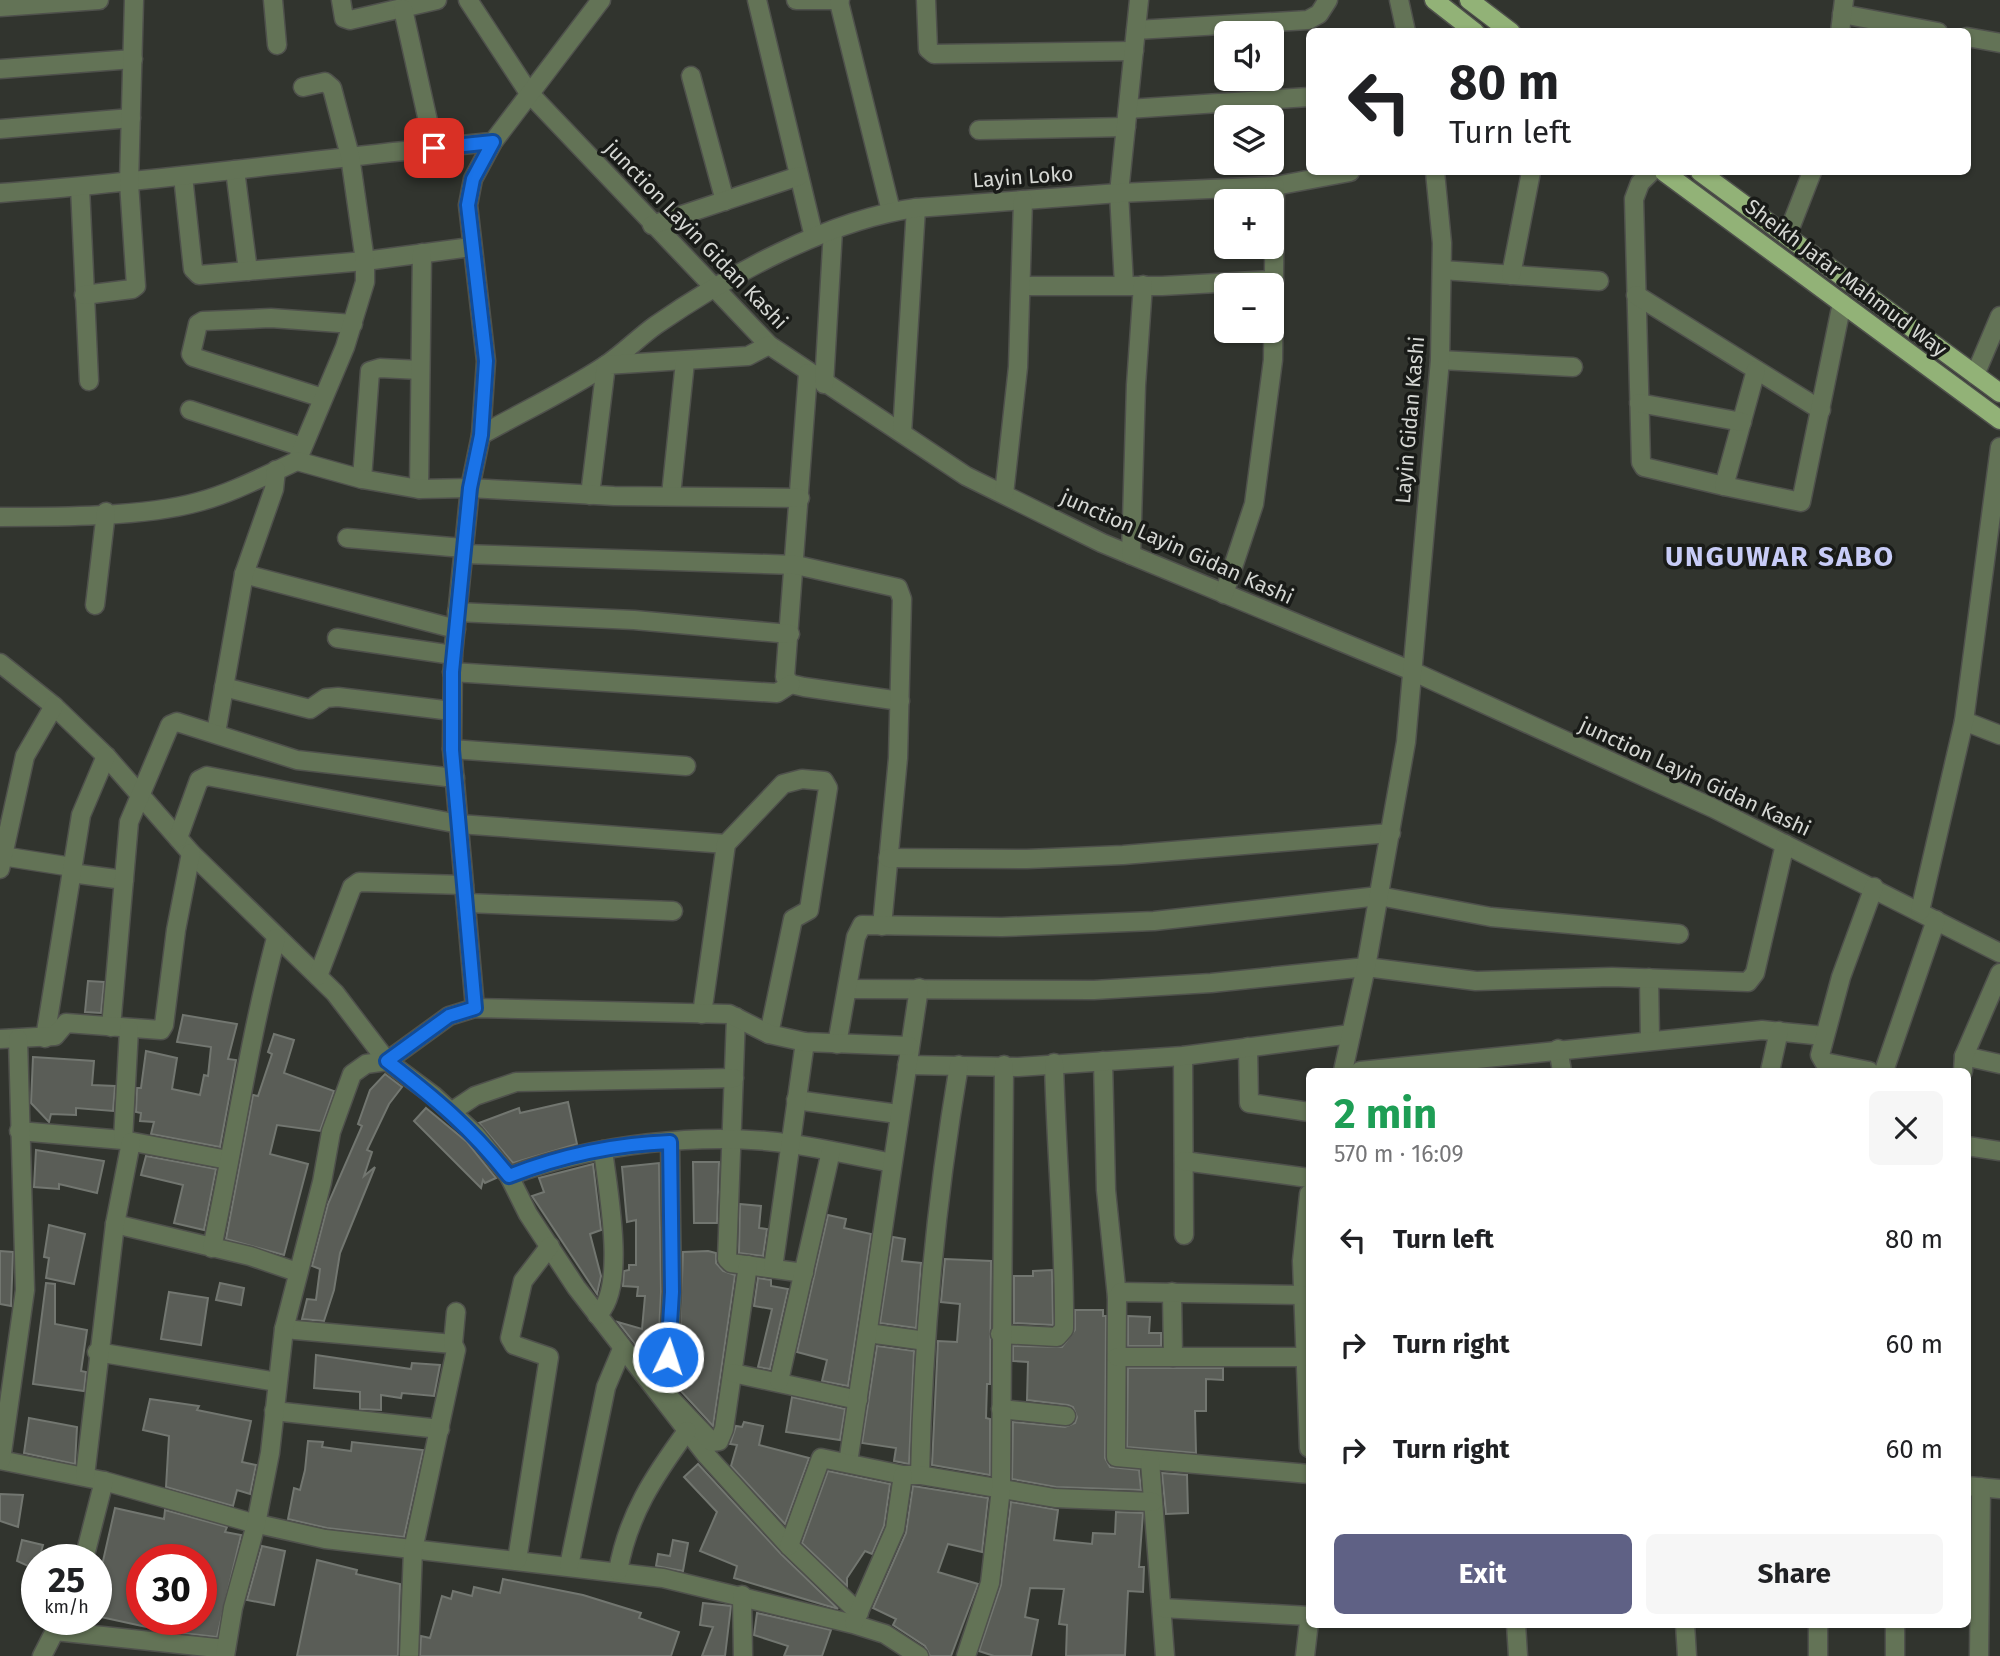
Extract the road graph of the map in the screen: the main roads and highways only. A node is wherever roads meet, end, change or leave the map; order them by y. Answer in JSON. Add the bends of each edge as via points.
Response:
{"nodes":[{"id":1,"x":1434,"y":0,"type":"edge"},
{"id":2,"x":1469,"y":0,"type":"edge"},
{"id":3,"x":1470,"y":28,"type":"edge"},
{"id":4,"x":1506,"y":28,"type":"edge"},
{"id":5,"x":1668,"y":175,"type":"edge"},
{"id":6,"x":1704,"y":175,"type":"edge"},
{"id":7,"x":2000,"y":393,"type":"edge"},
{"id":8,"x":2000,"y":420,"type":"edge"}],
"edges":[{"from":1,"to":3,"type":"main road"},
{"from":2,"to":4,"type":"main road"},
{"from":5,"to":8,"type":"main road","name":"Sheikh Jafar Mahmud Way"},
{"from":6,"to":7,"type":"main road","name":"Sheikh Jafar Mahmud Way"}]}
